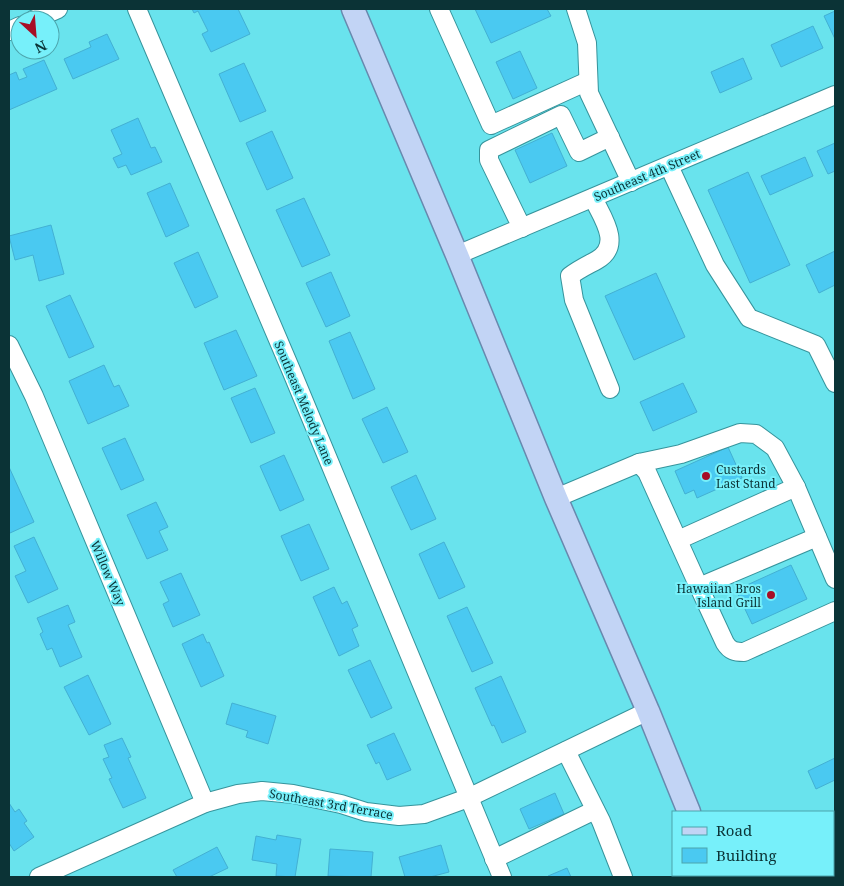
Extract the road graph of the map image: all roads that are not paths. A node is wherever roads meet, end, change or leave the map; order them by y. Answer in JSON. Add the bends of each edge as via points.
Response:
{"nodes":[{"id":1,"x":137,"y":9,"type":"edge"},
{"id":2,"x":353,"y":9,"type":"edge"},
{"id":3,"x":439,"y":9,"type":"edge"},
{"id":4,"x":576,"y":9,"type":"edge"},
{"id":5,"x":588,"y":81,"type":"junction"},
{"id":6,"x":835,"y":95,"type":"edge"},
{"id":7,"x":610,"y":137,"type":"junction"},
{"id":8,"x":669,"y":166,"type":"junction"},
{"id":9,"x":631,"y":182,"type":"junction"},
{"id":10,"x":593,"y":198,"type":"junction"},
{"id":11,"x":522,"y":228,"type":"junction"},
{"id":12,"x":457,"y":255,"type":"junction"},
{"id":13,"x":9,"y":345,"type":"edge"},
{"id":14,"x":835,"y":383,"type":"edge"},
{"id":15,"x":610,"y":389,"type":"dead end"},
{"id":16,"x":639,"y":463,"type":"junction"},
{"id":17,"x":796,"y":487,"type":"junction"},
{"id":18,"x":556,"y":498,"type":"junction"},
{"id":19,"x":818,"y":537,"type":"junction"},
{"id":20,"x":678,"y":540,"type":"junction"},
{"id":21,"x":835,"y":579,"type":"edge"},
{"id":22,"x":700,"y":587,"type":"junction"},
{"id":23,"x":835,"y":611,"type":"edge"},
{"id":24,"x":648,"y":711,"type":"junction"},
{"id":25,"x":566,"y":750,"type":"junction"},
{"id":26,"x":468,"y":798,"type":"junction"},
{"id":27,"x":205,"y":803,"type":"junction"},
{"id":28,"x":596,"y":810,"type":"junction"},
{"id":29,"x":689,"y":811,"type":"edge"},
{"id":30,"x":494,"y":859,"type":"junction"},
{"id":31,"x":40,"y":877,"type":"edge"},
{"id":32,"x":502,"y":877,"type":"edge"},
{"id":33,"x":623,"y":877,"type":"edge"}],
"edges":[{"from":1,"to":26,"type":"street","name":"Southeast Melody Lane"},
{"from":2,"to":12,"type":"main road"},
{"from":3,"to":5,"type":"street","via":[[491,125]]},
{"from":4,"to":5,"type":"street","via":[[587,43]]},
{"from":5,"to":7,"type":"street","via":[[589,93]]},
{"from":6,"to":8,"type":"street","name":"Southeast 4th Street"},
{"from":7,"to":9,"type":"street"},
{"from":7,"to":11,"type":"street","via":[[579,152],[561,115],[489,150],[489,160]]},
{"from":8,"to":9,"type":"street","name":"Southeast 4th Street"},
{"from":8,"to":14,"type":"street","via":[[715,265],[749,318],[816,345]]},
{"from":9,"to":10,"type":"street","name":"Southeast 4th Street"},
{"from":10,"to":11,"type":"street","name":"Southeast 4th Street"},
{"from":10,"to":15,"type":"street","via":[[610,236],[609,249],[599,259],[570,276],[574,300]]},
{"from":11,"to":12,"type":"street","name":"Southeast 4th Street"},
{"from":12,"to":18,"type":"main road"},
{"from":13,"to":27,"type":"street","name":"Willow Way","via":[[34,396]]},
{"from":16,"to":17,"type":"street","via":[[681,454],[740,433],[756,434],[775,448]]},
{"from":16,"to":18,"type":"street"},
{"from":16,"to":20,"type":"street"},
{"from":17,"to":19,"type":"street"},
{"from":17,"to":20,"type":"street"},
{"from":18,"to":24,"type":"main road"},
{"from":19,"to":21,"type":"street"},
{"from":19,"to":22,"type":"street"},
{"from":20,"to":22,"type":"street"},
{"from":22,"to":23,"type":"street","via":[[724,643],[736,652],[744,652]]},
{"from":24,"to":25,"type":"street","name":"Southeast 3rd Terrace"},
{"from":24,"to":29,"type":"main road"},
{"from":25,"to":26,"type":"street","name":"Southeast 3rd Terrace"},
{"from":25,"to":28,"type":"street"},
{"from":26,"to":27,"type":"street","name":"Southeast 3rd Terrace","via":[[424,814],[399,816],[366,812],[293,794],[262,791]]},
{"from":26,"to":30,"type":"street","name":"Southeast Melody Lane"},
{"from":27,"to":31,"type":"street","name":"Southeast 3rd Terrace"},
{"from":28,"to":30,"type":"street"},
{"from":28,"to":33,"type":"street"},
{"from":30,"to":32,"type":"street","name":"Southeast Melody Lane"}]}
